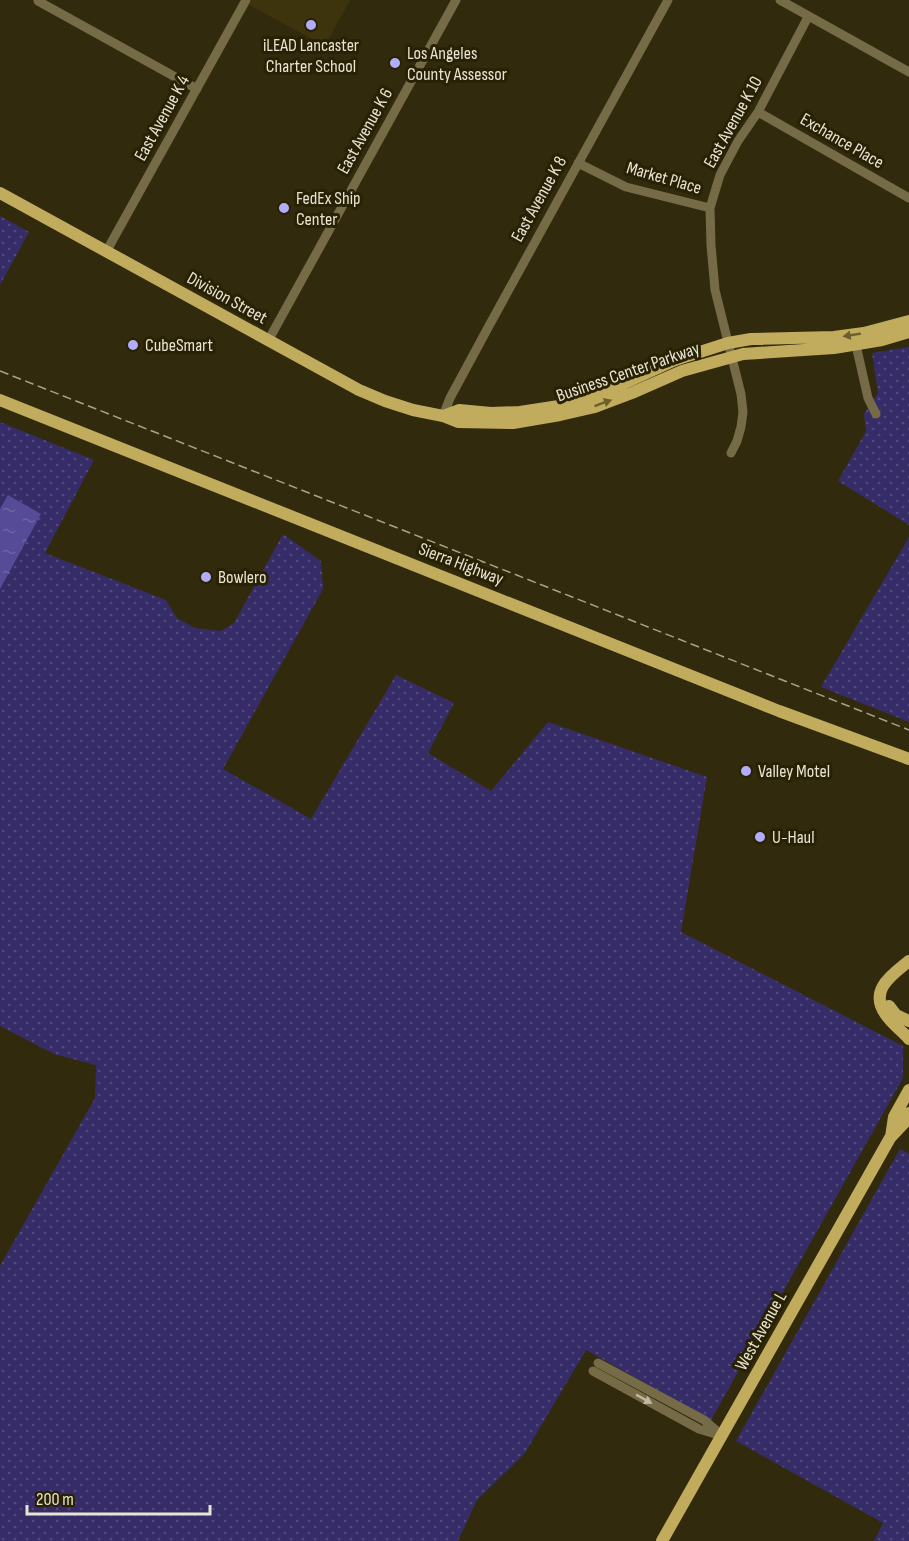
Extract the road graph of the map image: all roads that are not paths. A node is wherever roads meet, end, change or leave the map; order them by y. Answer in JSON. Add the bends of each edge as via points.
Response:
{"nodes":[{"id":1,"x":246,"y":0,"type":"edge"},
{"id":2,"x":456,"y":0,"type":"edge"},
{"id":3,"x":668,"y":0,"type":"edge"},
{"id":4,"x":780,"y":0,"type":"edge"},
{"id":5,"x":38,"y":1,"type":"edge"},
{"id":6,"x":808,"y":17,"type":"junction"},
{"id":7,"x":909,"y":72,"type":"edge"},
{"id":8,"x":197,"y":89,"type":"junction"},
{"id":9,"x":758,"y":112,"type":"junction"},
{"id":10,"x":578,"y":162,"type":"junction"},
{"id":11,"x":0,"y":194,"type":"edge"},
{"id":12,"x":909,"y":198,"type":"edge"},
{"id":13,"x":710,"y":208,"type":"junction"},
{"id":14,"x":106,"y":252,"type":"junction"},
{"id":15,"x":909,"y":321,"type":"edge"},
{"id":16,"x":909,"y":332,"type":"edge"},
{"id":17,"x":268,"y":342,"type":"junction"},
{"id":18,"x":728,"y":343,"type":"junction"},
{"id":19,"x":856,"y":345,"type":"junction"},
{"id":20,"x":731,"y":357,"type":"junction"},
{"id":21,"x":0,"y":400,"type":"edge"},
{"id":22,"x":876,"y":414,"type":"dead end"},
{"id":23,"x":443,"y":416,"type":"junction"},
{"id":24,"x":731,"y":453,"type":"dead end"},
{"id":25,"x":909,"y":759,"type":"edge"},
{"id":26,"x":909,"y":961,"type":"edge"},
{"id":27,"x":909,"y":971,"type":"edge"},
{"id":28,"x":909,"y":1021,"type":"edge"},
{"id":29,"x":909,"y":1040,"type":"edge"},
{"id":30,"x":908,"y":1090,"type":"edge"},
{"id":31,"x":909,"y":1113,"type":"edge"},
{"id":32,"x":890,"y":1138,"type":"junction"},
{"id":33,"x":595,"y":1367,"type":"dead end"},
{"id":34,"x":722,"y":1436,"type":"junction"},
{"id":35,"x":662,"y":1541,"type":"edge"}],
"edges":[{"from":1,"to":8,"type":"street","name":"East Avenue K 4"},
{"from":2,"to":17,"type":"street","name":"East Avenue K 6"},
{"from":3,"to":10,"type":"street","name":"East Avenue K 8"},
{"from":4,"to":6,"type":"street"},
{"from":5,"to":8,"type":"street"},
{"from":6,"to":7,"type":"street"},
{"from":6,"to":9,"type":"street","name":"East Avenue K 10"},
{"from":8,"to":14,"type":"street","name":"East Avenue K 4"},
{"from":9,"to":12,"type":"street","name":"Exchance Place"},
{"from":9,"to":13,"type":"street","name":"East Avenue K 10","via":[[720,175]]},
{"from":10,"to":13,"type":"street","name":"Market Place","via":[[626,187]]},
{"from":10,"to":23,"type":"street","name":"East Avenue K 8"},
{"from":11,"to":14,"type":"main road","name":"Division Street"},
{"from":13,"to":18,"type":"street","name":"East Avenue K 10","via":[[715,290]]},
{"from":14,"to":17,"type":"main road","name":"Division Street"},
{"from":15,"to":18,"type":"main road","name":"Business Center Parkway","one_way":true,"via":[[834,338]]},
{"from":16,"to":19,"type":"main road","name":"Business Center Parkway"},
{"from":17,"to":23,"type":"main road","name":"Division Street","via":[[385,401]]},
{"from":18,"to":20,"type":"street","name":"East Avenue K 10"},
{"from":18,"to":23,"type":"main road","name":"Business Center Parkway","via":[[559,406],[520,412],[459,410]]},
{"from":19,"to":20,"type":"main road","name":"Business Center Parkway"},
{"from":19,"to":22,"type":"street","via":[[868,398]]},
{"from":23,"to":20,"type":"main road","name":"Business Center Parkway","one_way":true,"via":[[458,422],[499,423],[560,416]]},
{"from":20,"to":24,"type":"street","name":"East Avenue K 10","via":[[743,412]]},
{"from":21,"to":25,"type":"main road","name":"Sierra Highway","via":[[779,711]]},
{"from":26,"to":29,"type":"main road","via":[[887,978],[880,995],[886,1015]]},
{"from":27,"to":28,"type":"main road","via":[[891,984],[887,1001],[896,1016]]},
{"from":30,"to":32,"type":"main road","name":"West Avenue L","via":[[894,1117]]},
{"from":31,"to":32,"type":"main road","name":"West Avenue L"},
{"from":32,"to":34,"type":"main road","name":"West Avenue L"},
{"from":33,"to":34,"type":"street","via":[[699,1429]]},
{"from":34,"to":35,"type":"main road","name":"West Avenue L"}]}
